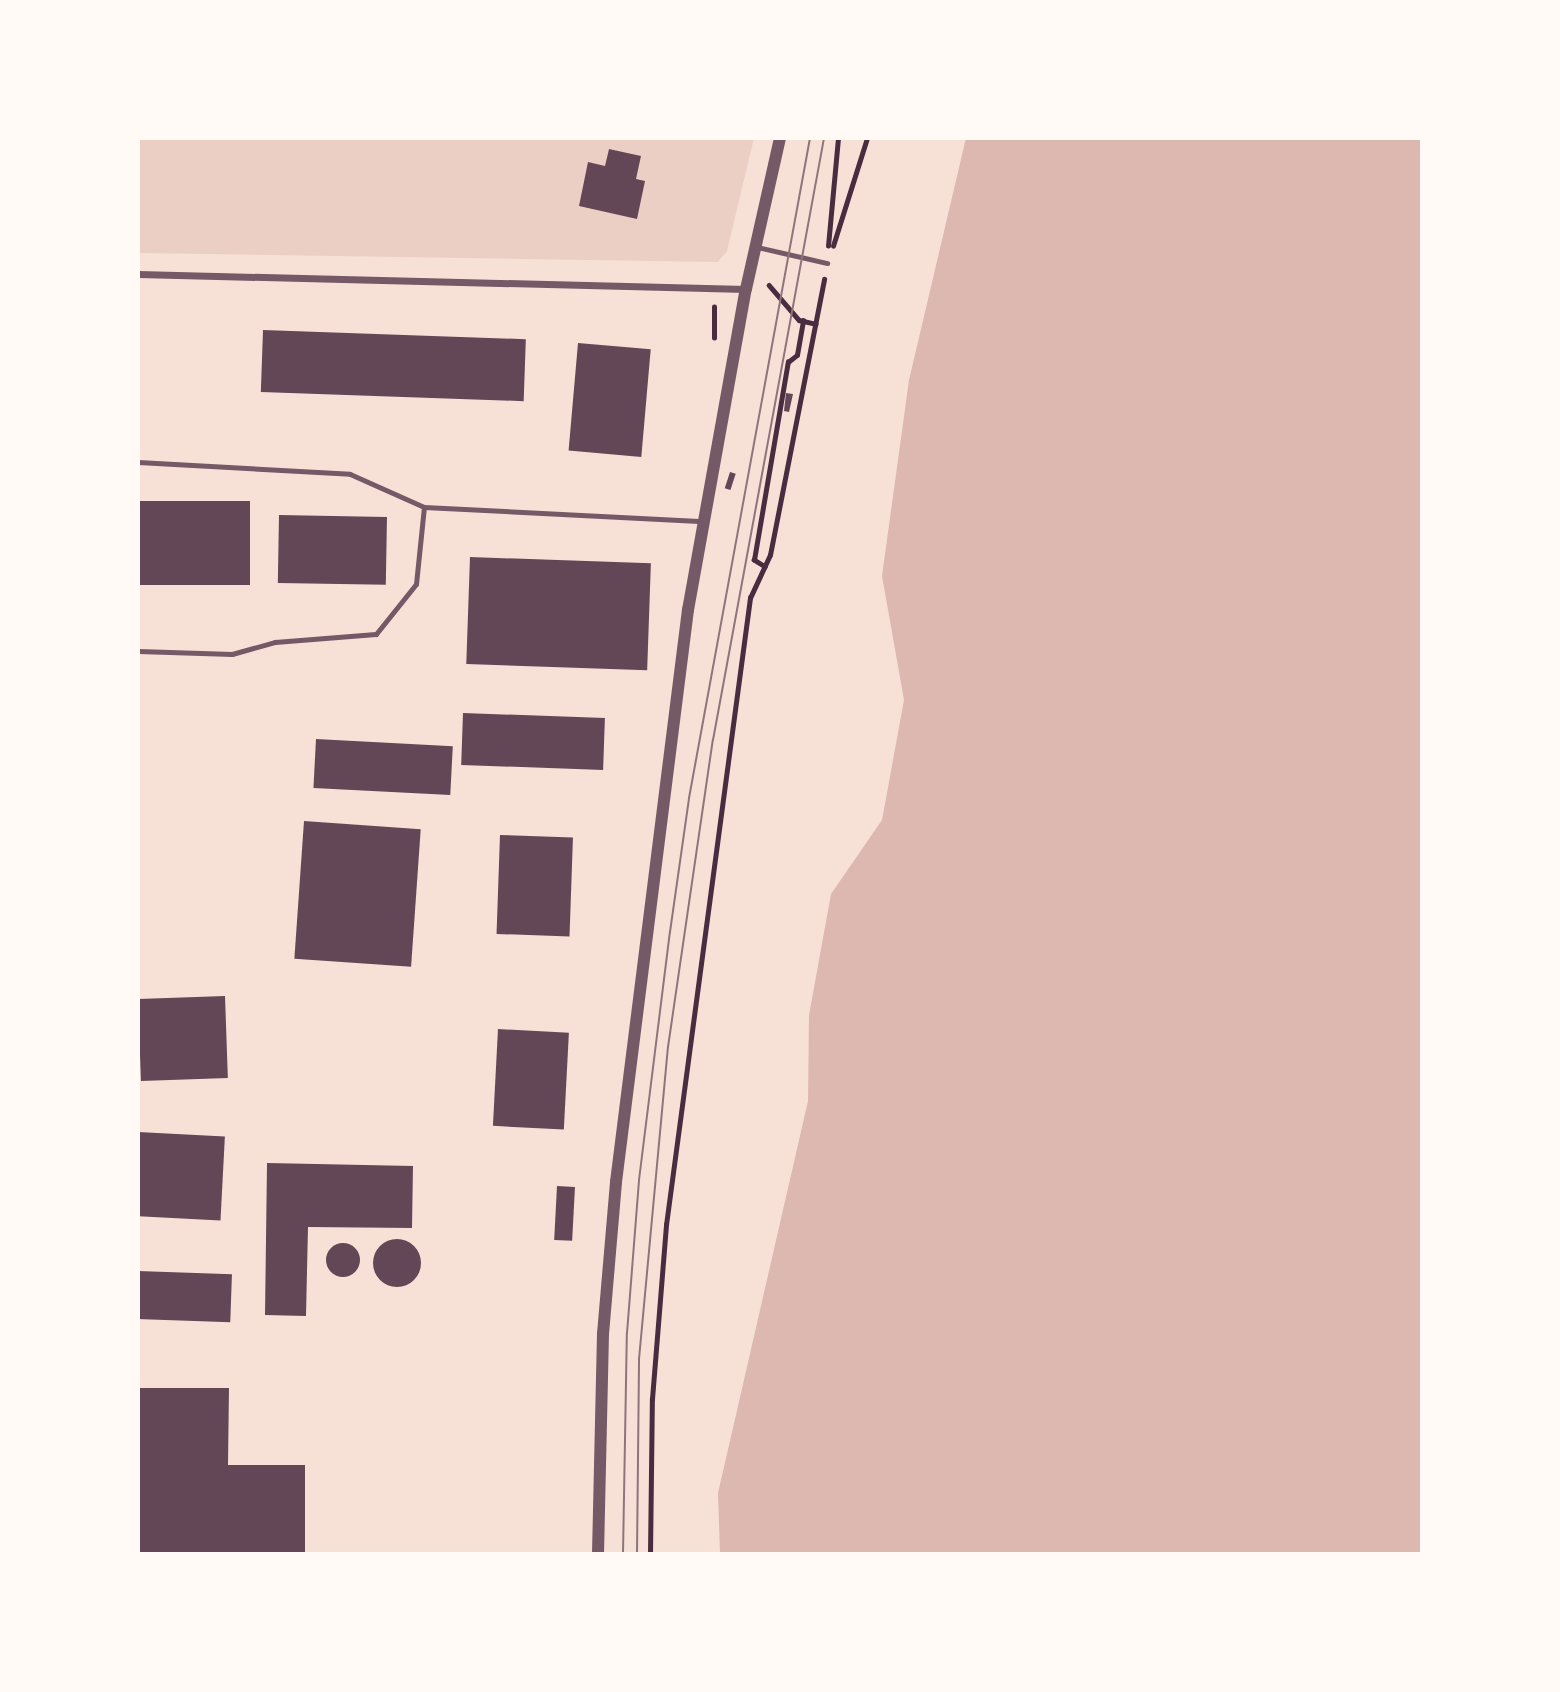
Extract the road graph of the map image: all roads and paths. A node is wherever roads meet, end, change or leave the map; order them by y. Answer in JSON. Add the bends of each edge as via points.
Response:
{"nodes":[{"id":1,"x":780,"y":138,"type":"edge"},
{"id":2,"x":838,"y":138,"type":"edge"},
{"id":3,"x":867,"y":138,"type":"edge"},
{"id":4,"x":754,"y":247,"type":"junction"},
{"id":5,"x":827,"y":263,"type":"junction"},
{"id":6,"x":138,"y":274,"type":"edge"},
{"id":7,"x":765,"y":284,"type":"dead end"},
{"id":8,"x":746,"y":289,"type":"junction"},
{"id":9,"x":803,"y":321,"type":"junction"},
{"id":10,"x":816,"y":324,"type":"junction"},
{"id":11,"x":138,"y":462,"type":"edge"},
{"id":12,"x":424,"y":507,"type":"junction"},
{"id":13,"x":704,"y":521,"type":"junction"},
{"id":14,"x":765,"y":567,"type":"junction"},
{"id":15,"x":138,"y":651,"type":"edge"},
{"id":16,"x":598,"y":1554,"type":"edge"},
{"id":17,"x":650,"y":1554,"type":"edge"}],
"edges":[{"from":1,"to":4,"type":"street"},
{"from":2,"to":5,"type":"path"},
{"from":3,"to":5,"type":"path","via":[[855,188]]},
{"from":4,"to":5,"type":"lane"},
{"from":4,"to":8,"type":"street"},
{"from":5,"to":10,"type":"path"},
{"from":6,"to":8,"type":"street"},
{"from":7,"to":9,"type":"path"},
{"from":8,"to":13,"type":"street"},
{"from":9,"to":10,"type":"path"},
{"from":9,"to":14,"type":"path","via":[[797,355],[788,362],[754,560]]},
{"from":10,"to":14,"type":"path"},
{"from":11,"to":12,"type":"lane","via":[[350,474]]},
{"from":12,"to":13,"type":"lane"},
{"from":12,"to":15,"type":"lane","via":[[416,584],[376,634],[275,642],[232,654]]},
{"from":13,"to":16,"type":"street","via":[[688,610],[616,1182],[603,1334]]},
{"from":14,"to":17,"type":"path","via":[[750,598],[666,1225],[652,1399]]}]}
